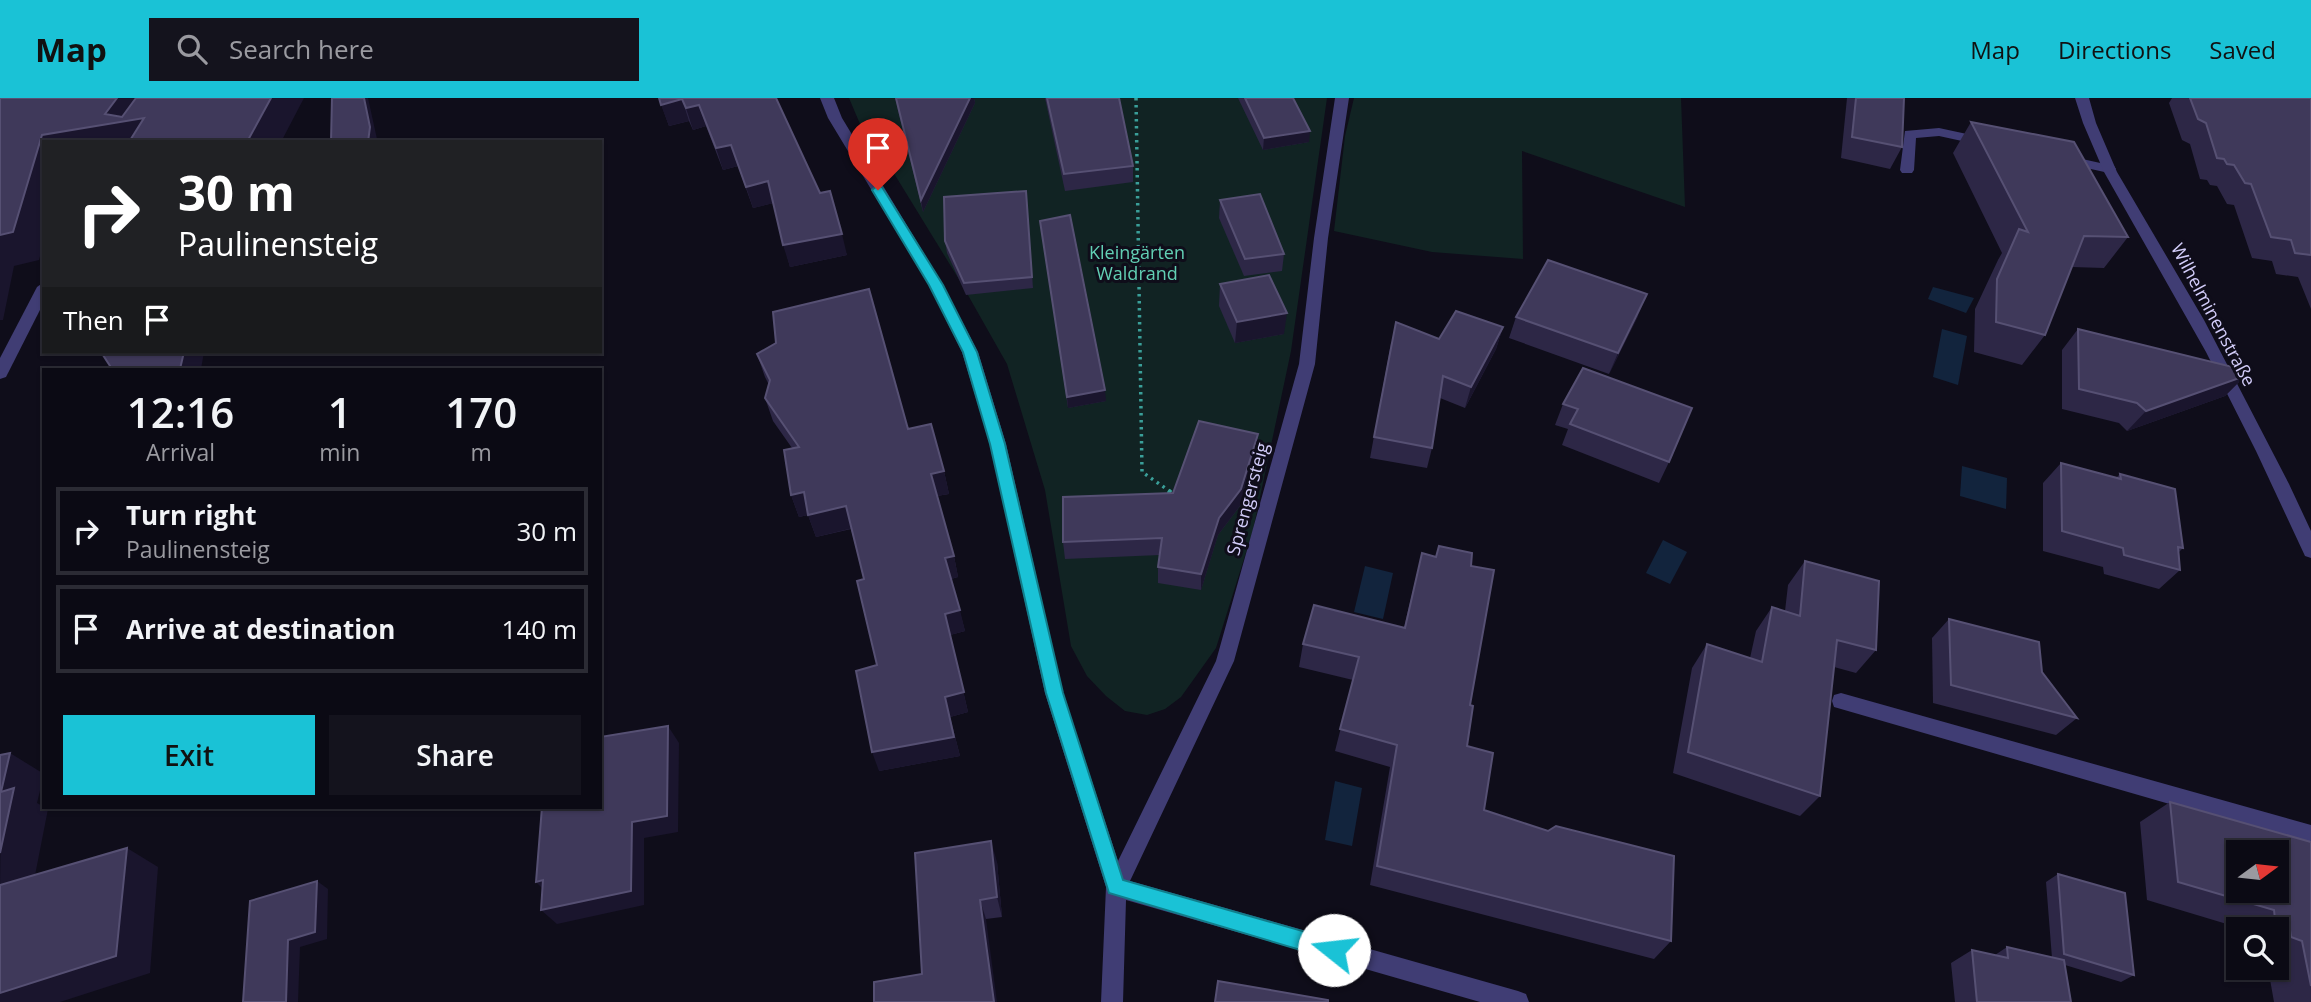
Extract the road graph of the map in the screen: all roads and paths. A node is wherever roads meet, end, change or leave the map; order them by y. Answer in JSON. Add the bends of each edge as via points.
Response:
{"nodes":[{"id":1,"x":827,"y":98,"type":"edge"},
{"id":2,"x":1136,"y":98,"type":"edge"},
{"id":3,"x":1342,"y":98,"type":"edge"},
{"id":4,"x":2081,"y":98,"type":"edge"},
{"id":5,"x":1993,"y":144,"type":"edge"},
{"id":6,"x":2047,"y":156,"type":"edge"},
{"id":7,"x":2109,"y":169,"type":"junction"},
{"id":8,"x":1907,"y":170,"type":"dead end"},
{"id":9,"x":42,"y":291,"type":"edge"},
{"id":10,"x":0,"y":373,"type":"edge"},
{"id":11,"x":1187,"y":504,"type":"edge"},
{"id":12,"x":2311,"y":551,"type":"edge"},
{"id":13,"x":1841,"y":701,"type":"dead end"},
{"id":14,"x":2311,"y":835,"type":"edge"},
{"id":15,"x":1116,"y":887,"type":"junction"},
{"id":16,"x":1112,"y":1002,"type":"edge"},
{"id":17,"x":1518,"y":1002,"type":"edge"}],
"edges":[{"from":1,"to":15,"type":"street","via":[[970,352],[998,444],[1054,693]]},
{"from":2,"to":11,"type":"path","via":[[1142,472]]},
{"from":3,"to":15,"type":"street","name":"Sprengersteig","via":[[1307,364],[1225,661]]},
{"from":4,"to":7,"type":"street","name":"Wilhelminenstraße"},
{"from":5,"to":8,"type":"street","via":[[1939,132],[1910,134]]},
{"from":6,"to":7,"type":"street"},
{"from":7,"to":12,"type":"street","name":"Wilhelminenstraße","via":[[2285,489]]},
{"from":9,"to":10,"type":"street"},
{"from":13,"to":14,"type":"street"},
{"from":15,"to":16,"type":"street"},
{"from":15,"to":17,"type":"street"}]}
